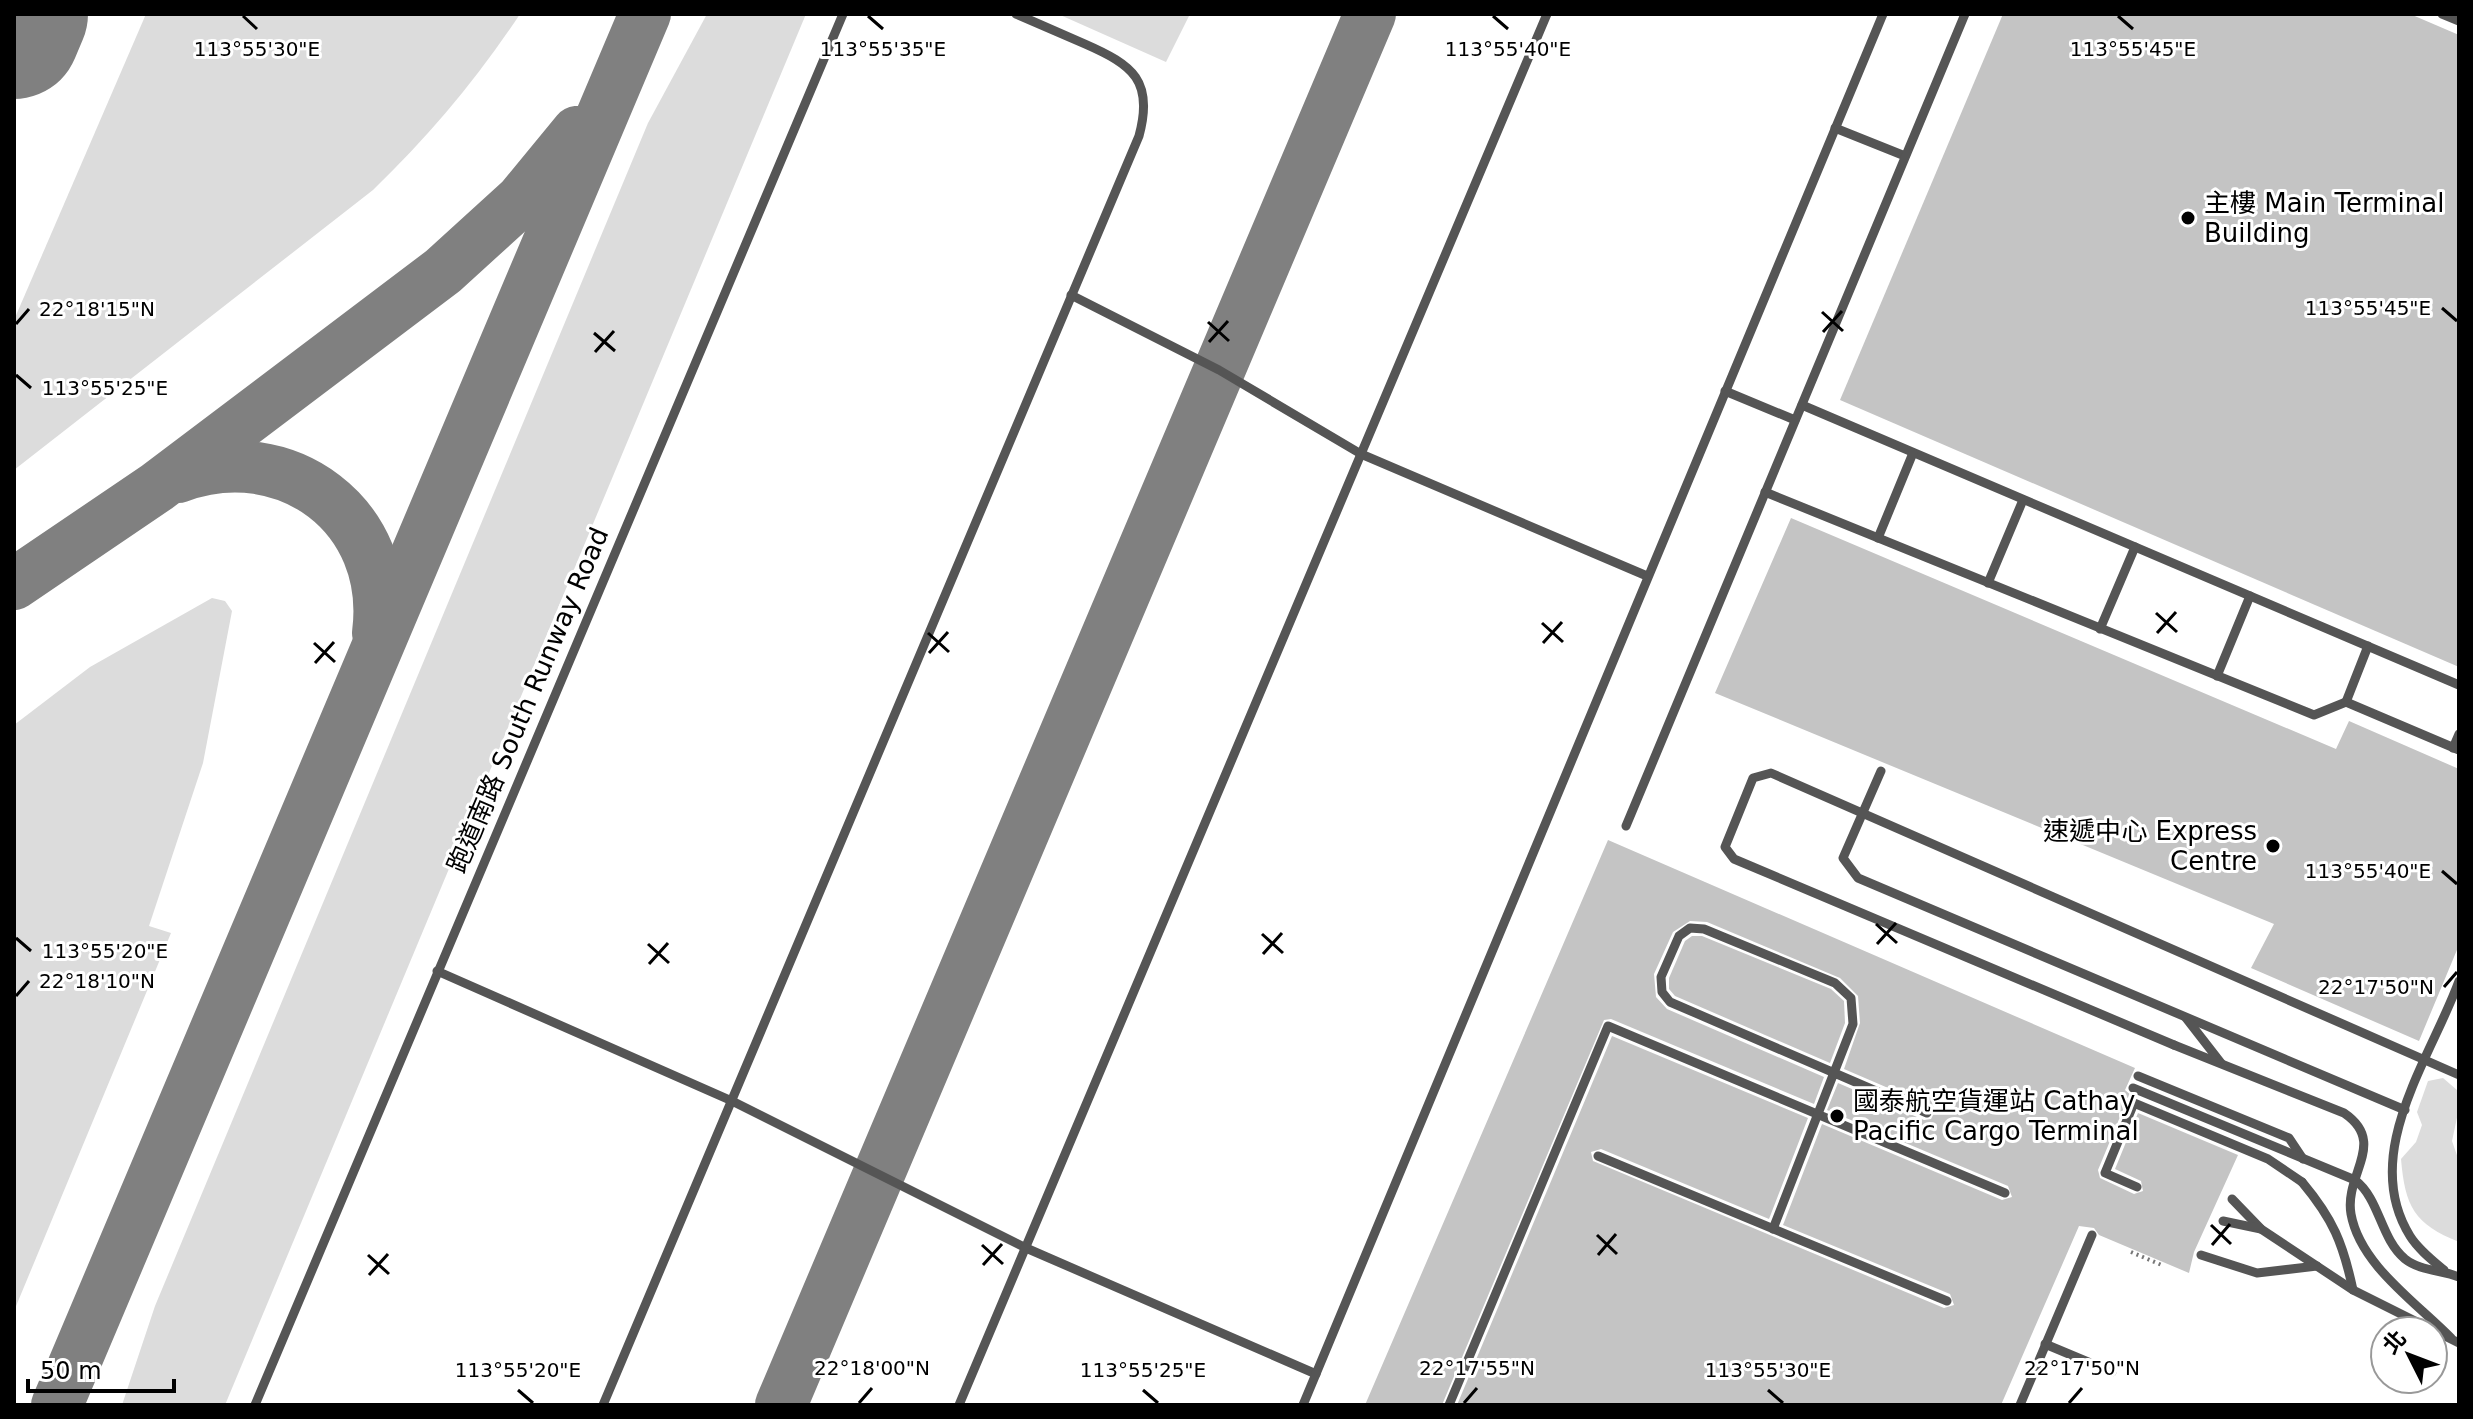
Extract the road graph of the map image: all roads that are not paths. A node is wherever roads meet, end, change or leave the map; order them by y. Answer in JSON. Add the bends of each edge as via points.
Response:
{"nodes":[{"id":1,"x":843,"y":14,"type":"edge"},
{"id":2,"x":1016,"y":14,"type":"edge"},
{"id":3,"x":1547,"y":14,"type":"edge"},
{"id":4,"x":1883,"y":14,"type":"edge"},
{"id":5,"x":1965,"y":14,"type":"edge"},
{"id":6,"x":2442,"y":14,"type":"edge"},
{"id":7,"x":2459,"y":21,"type":"edge"},
{"id":8,"x":1835,"y":128,"type":"junction"},
{"id":9,"x":1905,"y":156,"type":"junction"},
{"id":10,"x":1071,"y":295,"type":"junction"},
{"id":11,"x":1725,"y":391,"type":"junction"},
{"id":12,"x":1802,"y":405,"type":"junction"},
{"id":13,"x":1795,"y":420,"type":"junction"},
{"id":14,"x":1913,"y":453,"type":"junction"},
{"id":15,"x":1361,"y":454,"type":"junction"},
{"id":16,"x":1765,"y":492,"type":"junction"},
{"id":17,"x":2023,"y":500,"type":"junction"},
{"id":18,"x":1878,"y":538,"type":"junction"},
{"id":19,"x":2135,"y":547,"type":"junction"},
{"id":20,"x":1647,"y":576,"type":"junction"},
{"id":21,"x":1988,"y":583,"type":"junction"},
{"id":22,"x":2250,"y":596,"type":"junction"},
{"id":23,"x":2100,"y":629,"type":"junction"},
{"id":24,"x":2368,"y":646,"type":"junction"},
{"id":25,"x":2217,"y":676,"type":"junction"},
{"id":26,"x":2459,"y":685,"type":"edge"},
{"id":27,"x":2346,"y":702,"type":"junction"},
{"id":28,"x":2459,"y":734,"type":"edge"},
{"id":29,"x":2456,"y":749,"type":"edge"},
{"id":30,"x":1881,"y":771,"type":"dead end"},
{"id":31,"x":1626,"y":826,"type":"dead end"},
{"id":32,"x":437,"y":971,"type":"junction"},
{"id":33,"x":2459,"y":981,"type":"edge"},
{"id":34,"x":2457,"y":993,"type":"edge"},
{"id":35,"x":2183,"y":1015,"type":"junction"},
{"id":36,"x":2222,"y":1065,"type":"junction"},
{"id":37,"x":2459,"y":1075,"type":"edge"},
{"id":38,"x":2138,"y":1076,"type":"dead end"},
{"id":39,"x":2133,"y":1088,"type":"dead end"},
{"id":40,"x":732,"y":1101,"type":"junction"},
{"id":41,"x":2405,"y":1110,"type":"junction"},
{"id":42,"x":1927,"y":1113,"type":"dead end"},
{"id":43,"x":1598,"y":1156,"type":"dead end"},
{"id":44,"x":2303,"y":1159,"type":"junction"},
{"id":45,"x":2355,"y":1180,"type":"junction"},
{"id":46,"x":2137,"y":1187,"type":"dead end"},
{"id":47,"x":2005,"y":1193,"type":"dead end"},
{"id":48,"x":2232,"y":1199,"type":"dead end"},
{"id":49,"x":2223,"y":1221,"type":"dead end"},
{"id":50,"x":1773,"y":1229,"type":"junction"},
{"id":51,"x":2261,"y":1229,"type":"junction"},
{"id":52,"x":2092,"y":1235,"type":"dead end"},
{"id":53,"x":1026,"y":1248,"type":"junction"},
{"id":54,"x":2201,"y":1255,"type":"dead end"},
{"id":55,"x":2317,"y":1266,"type":"junction"},
{"id":56,"x":2445,"y":1271,"type":"junction"},
{"id":57,"x":2459,"y":1277,"type":"edge"},
{"id":58,"x":2353,"y":1290,"type":"junction"},
{"id":59,"x":1947,"y":1301,"type":"dead end"},
{"id":60,"x":2455,"y":1340,"type":"edge"},
{"id":61,"x":2045,"y":1344,"type":"junction"},
{"id":62,"x":2112,"y":1372,"type":"dead end"},
{"id":63,"x":1316,"y":1374,"type":"junction"},
{"id":64,"x":255,"y":1405,"type":"edge"},
{"id":65,"x":603,"y":1405,"type":"edge"},
{"id":66,"x":959,"y":1405,"type":"edge"},
{"id":67,"x":1303,"y":1405,"type":"edge"},
{"id":68,"x":1449,"y":1405,"type":"edge"},
{"id":69,"x":2020,"y":1405,"type":"edge"}],
"edges":[{"from":1,"to":32,"type":"lane","name":"跑道南路 South Runway Road"},
{"from":2,"to":10,"type":"lane","via":[[1120,59],[1143,90],[1146,110],[1139,136]]},
{"from":3,"to":15,"type":"lane"},
{"from":4,"to":8,"type":"lane"},
{"from":5,"to":9,"type":"lane"},
{"from":6,"to":7,"type":"lane"},
{"from":8,"to":9,"type":"lane"},
{"from":8,"to":11,"type":"lane"},
{"from":9,"to":12,"type":"lane"},
{"from":10,"to":15,"type":"lane","via":[[1219,370]]},
{"from":10,"to":40,"type":"lane"},
{"from":11,"to":13,"type":"lane"},
{"from":11,"to":20,"type":"lane"},
{"from":12,"to":13,"type":"lane"},
{"from":12,"to":14,"type":"lane"},
{"from":13,"to":16,"type":"lane"},
{"from":14,"to":17,"type":"lane"},
{"from":14,"to":18,"type":"lane"},
{"from":15,"to":20,"type":"lane"},
{"from":15,"to":53,"type":"lane"},
{"from":16,"to":18,"type":"lane"},
{"from":16,"to":31,"type":"lane"},
{"from":17,"to":19,"type":"lane"},
{"from":17,"to":21,"type":"lane"},
{"from":18,"to":21,"type":"lane"},
{"from":19,"to":22,"type":"lane"},
{"from":19,"to":23,"type":"lane"},
{"from":20,"to":63,"type":"lane"},
{"from":21,"to":23,"type":"lane"},
{"from":22,"to":24,"type":"lane"},
{"from":22,"to":25,"type":"lane"},
{"from":23,"to":25,"type":"lane"},
{"from":24,"to":26,"type":"lane"},
{"from":24,"to":27,"type":"lane"},
{"from":25,"to":27,"type":"lane","via":[[2314,715]]},
{"from":27,"to":29,"type":"lane"},
{"from":28,"to":29,"type":"lane"},
{"from":30,"to":35,"type":"lane","via":[[1843,858],[1858,878]]},
{"from":32,"to":40,"type":"lane"},
{"from":32,"to":64,"type":"lane","name":"跑道南路 South Runway Road"},
{"from":33,"to":34,"type":"lane"},
{"from":34,"to":41,"type":"lane"},
{"from":35,"to":36,"type":"lane"},
{"from":35,"to":41,"type":"lane"},
{"from":36,"to":37,"type":"lane","bridge":true,"via":[[1734,859],[1725,847],[1753,778],[1771,773]]},
{"from":36,"to":45,"type":"lane","via":[[2357,1122],[2366,1144]]},
{"from":38,"to":44,"type":"lane","via":[[2289,1138]]},
{"from":39,"to":44,"type":"lane"},
{"from":40,"to":53,"type":"lane"},
{"from":40,"to":65,"type":"lane"},
{"from":41,"to":56,"type":"lane","via":[[2391,1160],[2399,1214],[2411,1238]]},
{"from":42,"to":50,"type":"lane","bridge":true,"via":[[1913,1108],[1861,1085],[1847,1080],[1834,1074],[1821,1069],[1670,1002],[1662,992],[1661,977],[1679,936],[1690,928],[1704,929],[1835,983],[1851,998],[1853,1024],[1848,1038],[1836,1068],[1830,1082],[1825,1097]]},
{"from":43,"to":50,"type":"lane"},
{"from":44,"to":45,"type":"lane"},
{"from":45,"to":56,"type":"lane","via":[[2399,1252],[2418,1266]]},
{"from":45,"to":60,"type":"lane","via":[[2351,1215],[2364,1245],[2378,1266]]},
{"from":46,"to":58,"type":"lane","bridge":true,"via":[[2105,1173],[2134,1103],[2268,1159],[2302,1182],[2330,1215],[2344,1246]]},
{"from":47,"to":68,"type":"lane","via":[[1608,1026]]},
{"from":48,"to":51,"type":"lane"},
{"from":49,"to":51,"type":"lane"},
{"from":50,"to":59,"type":"lane"},
{"from":51,"to":55,"type":"lane"},
{"from":52,"to":61,"type":"lane"},
{"from":53,"to":63,"type":"lane"},
{"from":53,"to":66,"type":"lane"},
{"from":54,"to":55,"type":"lane","via":[[2257,1273]]},
{"from":55,"to":58,"type":"lane"},
{"from":56,"to":57,"type":"lane"},
{"from":58,"to":60,"type":"lane"},
{"from":61,"to":62,"type":"lane"},
{"from":61,"to":69,"type":"lane"},
{"from":63,"to":67,"type":"lane"}]}
